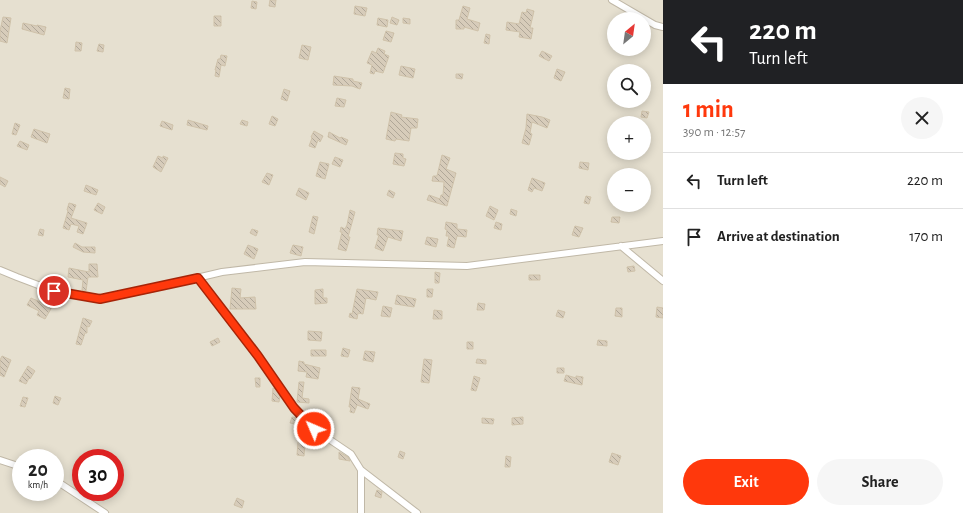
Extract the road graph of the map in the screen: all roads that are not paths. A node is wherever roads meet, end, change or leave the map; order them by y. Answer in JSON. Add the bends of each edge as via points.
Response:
{"nodes":[{"id":1,"x":612,"y":0,"type":"edge"},
{"id":2,"x":663,"y":27,"type":"edge"},
{"id":3,"x":663,"y":241,"type":"edge"},
{"id":4,"x":620,"y":246,"type":"junction"},
{"id":5,"x":0,"y":270,"type":"edge"},
{"id":6,"x":198,"y":278,"type":"junction"},
{"id":7,"x":663,"y":281,"type":"edge"},
{"id":8,"x":0,"y":460,"type":"edge"},
{"id":9,"x":12,"y":464,"type":"edge"},
{"id":10,"x":361,"y":470,"type":"junction"},
{"id":11,"x":64,"y":486,"type":"edge"},
{"id":12,"x":106,"y":513,"type":"edge"},
{"id":13,"x":361,"y":513,"type":"edge"},
{"id":14,"x":418,"y":513,"type":"edge"}],
"edges":[{"from":1,"to":2,"type":"street"},
{"from":3,"to":4,"type":"street"},
{"from":4,"to":6,"type":"street","via":[[467,266],[306,262],[222,272]]},
{"from":4,"to":7,"type":"street"},
{"from":5,"to":6,"type":"street","via":[[54,291],[100,299]]},
{"from":6,"to":10,"type":"street","via":[[294,408],[314,429],[351,454]]},
{"from":8,"to":9,"type":"street"},
{"from":10,"to":13,"type":"street"},
{"from":10,"to":14,"type":"street"},
{"from":11,"to":12,"type":"street"}]}
